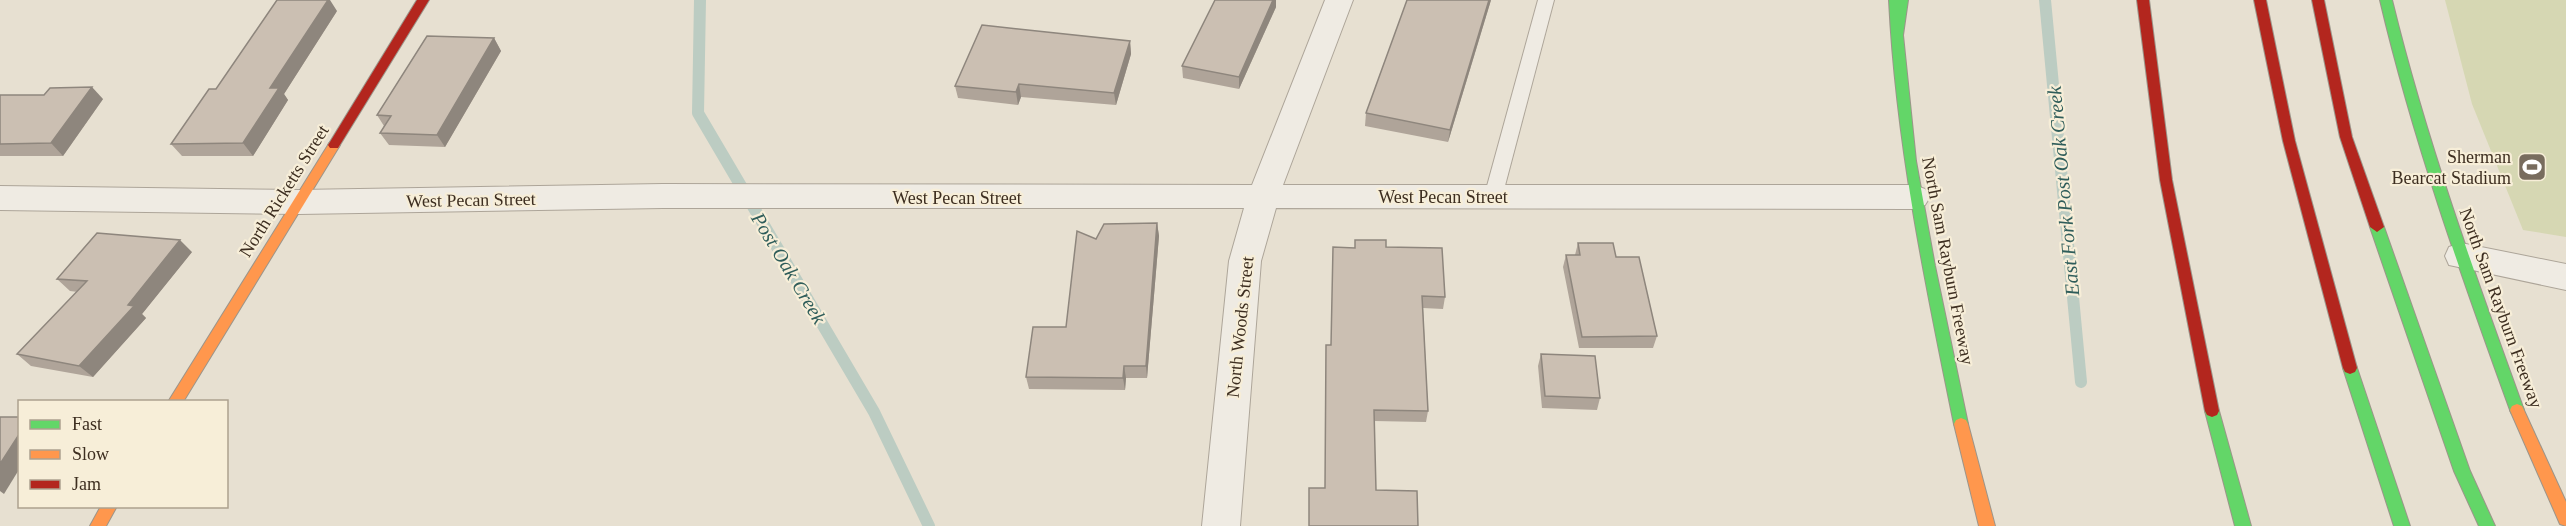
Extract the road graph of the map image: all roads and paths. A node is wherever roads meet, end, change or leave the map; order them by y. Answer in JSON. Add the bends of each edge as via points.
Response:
{"nodes":[{"id":1,"x":423,"y":0,"type":"edge"},
{"id":2,"x":1340,"y":0,"type":"edge"},
{"id":3,"x":1546,"y":0,"type":"edge"},
{"id":4,"x":1895,"y":0,"type":"edge"},
{"id":5,"x":1902,"y":0,"type":"edge"},
{"id":6,"x":2143,"y":0,"type":"edge"},
{"id":7,"x":2260,"y":0,"type":"edge"},
{"id":8,"x":2318,"y":0,"type":"edge"},
{"id":9,"x":2386,"y":0,"type":"edge"},
{"id":10,"x":1896,"y":40,"type":"junction"},
{"id":11,"x":1914,"y":196,"type":"junction"},
{"id":12,"x":1263,"y":197,"type":"junction"},
{"id":13,"x":1493,"y":197,"type":"junction"},
{"id":14,"x":0,"y":198,"type":"edge"},
{"id":15,"x":299,"y":202,"type":"junction"},
{"id":16,"x":2461,"y":256,"type":"junction"},
{"id":17,"x":2566,"y":276,"type":"edge"},
{"id":18,"x":176,"y":400,"type":"edge"},
{"id":19,"x":109,"y":508,"type":"edge"},
{"id":20,"x":2566,"y":519,"type":"edge"},
{"id":21,"x":98,"y":526,"type":"edge"},
{"id":22,"x":1221,"y":526,"type":"edge"},
{"id":23,"x":1987,"y":526,"type":"edge"},
{"id":24,"x":2243,"y":526,"type":"edge"},
{"id":25,"x":2402,"y":526,"type":"edge"},
{"id":26,"x":2487,"y":526,"type":"edge"}],
"edges":[{"from":1,"to":15,"type":"main road","name":"North Ricketts Street"},
{"from":2,"to":12,"type":"street","name":"North Woods Street"},
{"from":3,"to":13,"type":"lane"},
{"from":4,"to":10,"type":"main road","name":"North Sam Rayburn Freeway"},
{"from":5,"to":10,"type":"main road"},
{"from":6,"to":24,"type":"main road","via":[[2172,214],[2204,381]]},
{"from":7,"to":25,"type":"main road","via":[[2289,141],[2352,376]]},
{"from":8,"to":26,"type":"main road","via":[[2346,137],[2462,471]]},
{"from":9,"to":16,"type":"main road","name":"North Sam Rayburn Freeway","via":[[2401,63]]},
{"from":10,"to":11,"type":"main road","name":"North Sam Rayburn Freeway"},
{"from":11,"to":13,"type":"street","name":"West Pecan Street"},
{"from":11,"to":23,"type":"main road","name":"North Sam Rayburn Freeway"},
{"from":12,"to":13,"type":"street","name":"West Pecan Street"},
{"from":12,"to":15,"type":"street","name":"West Pecan Street","via":[[663,196]]},
{"from":12,"to":22,"type":"street","name":"North Woods Street","via":[[1245,261]]},
{"from":14,"to":15,"type":"street","name":"West Pecan Street"},
{"from":15,"to":18,"type":"main road","name":"North Ricketts Street"},
{"from":16,"to":17,"type":"street"},
{"from":16,"to":20,"type":"main road","name":"North Sam Rayburn Freeway","via":[[2508,389]]},
{"from":19,"to":21,"type":"main road"}]}
